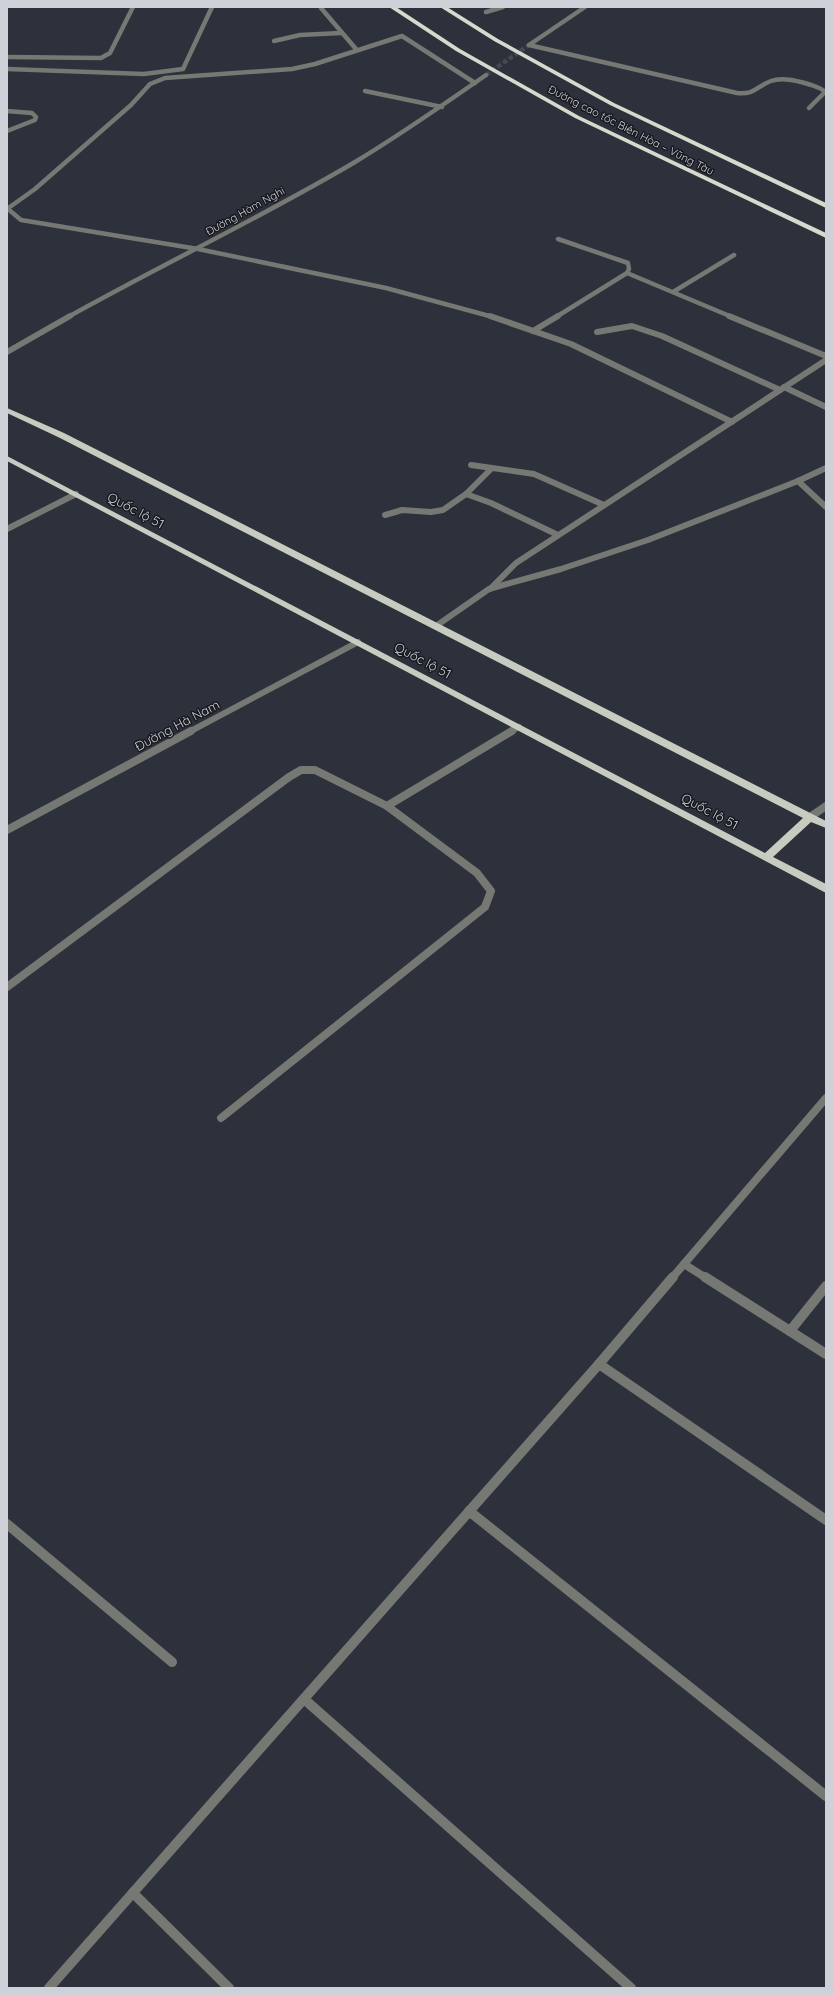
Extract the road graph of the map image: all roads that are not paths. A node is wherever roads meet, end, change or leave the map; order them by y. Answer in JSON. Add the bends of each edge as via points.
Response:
{"nodes":[{"id":1,"x":133,"y":7,"type":"edge"},
{"id":2,"x":212,"y":7,"type":"edge"},
{"id":3,"x":392,"y":7,"type":"edge"},
{"id":4,"x":443,"y":7,"type":"edge"},
{"id":5,"x":503,"y":7,"type":"edge"},
{"id":6,"x":585,"y":7,"type":"edge"},
{"id":7,"x":321,"y":8,"type":"dead end"},
{"id":8,"x":486,"y":12,"type":"dead end"},
{"id":9,"x":341,"y":33,"type":"junction"},
{"id":10,"x":274,"y":41,"type":"dead end"},
{"id":11,"x":356,"y":49,"type":"junction"},
{"id":12,"x":7,"y":57,"type":"edge"},
{"id":13,"x":7,"y":69,"type":"edge"},
{"id":14,"x":486,"y":76,"type":"tunnel mouth"},
{"id":15,"x":475,"y":84,"type":"junction"},
{"id":16,"x":365,"y":91,"type":"dead end"},
{"id":17,"x":442,"y":107,"type":"junction"},
{"id":18,"x":809,"y":108,"type":"dead end"},
{"id":19,"x":7,"y":111,"type":"edge"},
{"id":20,"x":7,"y":131,"type":"edge"},
{"id":21,"x":826,"y":206,"type":"edge"},
{"id":22,"x":8,"y":209,"type":"edge"},
{"id":23,"x":826,"y":236,"type":"edge"},
{"id":24,"x":558,"y":239,"type":"dead end"},
{"id":25,"x":198,"y":249,"type":"junction"},
{"id":26,"x":734,"y":255,"type":"dead end"},
{"id":27,"x":627,"y":273,"type":"junction"},
{"id":28,"x":673,"y":292,"type":"junction"},
{"id":29,"x":533,"y":331,"type":"junction"},
{"id":30,"x":597,"y":332,"type":"dead end"},
{"id":31,"x":7,"y":352,"type":"edge"},
{"id":32,"x":826,"y":356,"type":"edge"},
{"id":33,"x":826,"y":360,"type":"edge"},
{"id":34,"x":782,"y":389,"type":"junction"},
{"id":35,"x":826,"y":407,"type":"edge"},
{"id":36,"x":7,"y":410,"type":"edge"},
{"id":37,"x":732,"y":422,"type":"junction"},
{"id":38,"x":9,"y":461,"type":"edge"},
{"id":39,"x":471,"y":465,"type":"dead end"},
{"id":40,"x":826,"y":468,"type":"edge"},
{"id":41,"x":491,"y":469,"type":"junction"},
{"id":42,"x":798,"y":481,"type":"junction"},
{"id":43,"x":76,"y":494,"type":"junction"},
{"id":44,"x":466,"y":494,"type":"junction"},
{"id":45,"x":604,"y":505,"type":"junction"},
{"id":46,"x":826,"y":507,"type":"edge"},
{"id":47,"x":385,"y":515,"type":"dead end"},
{"id":48,"x":7,"y":529,"type":"edge"},
{"id":49,"x":558,"y":535,"type":"junction"},
{"id":50,"x":490,"y":589,"type":"junction"},
{"id":51,"x":436,"y":626,"type":"junction"},
{"id":52,"x":358,"y":642,"type":"junction"},
{"id":53,"x":519,"y":727,"type":"junction"},
{"id":54,"x":387,"y":806,"type":"junction"},
{"id":55,"x":826,"y":806,"type":"edge"},
{"id":56,"x":810,"y":817,"type":"junction"},
{"id":57,"x":826,"y":824,"type":"edge"},
{"id":58,"x":7,"y":830,"type":"edge"},
{"id":59,"x":767,"y":857,"type":"junction"},
{"id":60,"x":826,"y":888,"type":"edge"},
{"id":61,"x":7,"y":986,"type":"edge"},
{"id":62,"x":826,"y":1098,"type":"edge"},
{"id":63,"x":221,"y":1118,"type":"dead end"},
{"id":64,"x":684,"y":1264,"type":"junction"},
{"id":65,"x":826,"y":1286,"type":"edge"},
{"id":66,"x":790,"y":1331,"type":"junction"},
{"id":67,"x":826,"y":1354,"type":"edge"},
{"id":68,"x":598,"y":1364,"type":"junction"},
{"id":69,"x":469,"y":1511,"type":"junction"},
{"id":70,"x":826,"y":1520,"type":"edge"},
{"id":71,"x":7,"y":1524,"type":"edge"},
{"id":72,"x":172,"y":1662,"type":"dead end"},
{"id":73,"x":304,"y":1699,"type":"junction"},
{"id":74,"x":826,"y":1796,"type":"edge"},
{"id":75,"x":133,"y":1893,"type":"junction"},
{"id":76,"x":49,"y":1988,"type":"edge"},
{"id":77,"x":229,"y":1988,"type":"edge"},
{"id":78,"x":631,"y":1988,"type":"edge"}],
"edges":[{"from":1,"to":12,"type":"street","via":[[110,53],[101,58]]},
{"from":2,"to":13,"type":"street","via":[[183,69],[144,74]]},
{"from":3,"to":23,"type":"highway","name":"Đường cao tốc Biên Hòa – Vũng Tàu","via":[[458,50],[577,117]]},
{"from":4,"to":21,"type":"highway","name":"Đường cao tốc Biên Hòa – Vũng Tàu","via":[[496,40],[612,104]]},
{"from":5,"to":8,"type":"street"},
{"from":6,"to":18,"type":"street","via":[[529,45],[737,94],[751,94],[769,82],[778,80],[824,90],[825,92]]},
{"from":7,"to":9,"type":"street"},
{"from":9,"to":10,"type":"street","via":[[300,35]]},
{"from":9,"to":11,"type":"street"},
{"from":11,"to":15,"type":"street","via":[[402,36]]},
{"from":11,"to":22,"type":"street","via":[[315,64],[292,69],[165,78],[150,84],[131,105],[36,190]]},
{"from":14,"to":15,"type":"street","name":"Đường Hàm Nghi"},
{"from":15,"to":17,"type":"street","name":"Đường Hàm Nghi"},
{"from":16,"to":17,"type":"street"},
{"from":17,"to":25,"type":"street","name":"Đường Hàm Nghi","via":[[355,162]]},
{"from":19,"to":20,"type":"street","via":[[32,113],[36,117],[35,120]]},
{"from":22,"to":25,"type":"street","via":[[21,220]]},
{"from":24,"to":27,"type":"street","via":[[628,263]]},
{"from":25,"to":29,"type":"street","via":[[386,288],[488,315]]},
{"from":25,"to":31,"type":"street","name":"Đường Hàm Nghi"},
{"from":26,"to":28,"type":"street"},
{"from":27,"to":28,"type":"street"},
{"from":27,"to":29,"type":"street"},
{"from":28,"to":32,"type":"street"},
{"from":29,"to":37,"type":"street","via":[[570,344]]},
{"from":30,"to":34,"type":"street","via":[[632,326],[662,336]]},
{"from":33,"to":34,"type":"street"},
{"from":34,"to":35,"type":"street"},
{"from":34,"to":37,"type":"street"},
{"from":36,"to":51,"type":"highway"},
{"from":37,"to":45,"type":"street"},
{"from":38,"to":43,"type":"highway","name":"Quốc lộ 51"},
{"from":39,"to":41,"type":"street"},
{"from":40,"to":42,"type":"street"},
{"from":41,"to":44,"type":"street"},
{"from":41,"to":45,"type":"street","via":[[534,474]]},
{"from":42,"to":46,"type":"street"},
{"from":42,"to":50,"type":"street","via":[[648,540]]},
{"from":43,"to":48,"type":"street"},
{"from":43,"to":52,"type":"highway","name":"Quốc lộ 51"},
{"from":44,"to":47,"type":"street","via":[[443,510],[402,510]]},
{"from":44,"to":49,"type":"street"},
{"from":45,"to":49,"type":"street"},
{"from":49,"to":50,"type":"street","via":[[516,563]]},
{"from":50,"to":51,"type":"street"},
{"from":51,"to":56,"type":"highway"},
{"from":52,"to":53,"type":"highway","name":"Quốc lộ 51"},
{"from":52,"to":58,"type":"street","name":"Đường Hà Nam"},
{"from":53,"to":54,"type":"street"},
{"from":53,"to":59,"type":"highway","name":"Quốc lộ 51"},
{"from":54,"to":61,"type":"street","via":[[315,770],[301,770]]},
{"from":54,"to":63,"type":"street","via":[[477,873],[491,891],[485,907]]},
{"from":55,"to":56,"type":"street"},
{"from":56,"to":57,"type":"highway"},
{"from":56,"to":59,"type":"highway"},
{"from":59,"to":60,"type":"highway","name":"Quốc lộ 51"},
{"from":62,"to":64,"type":"street"},
{"from":64,"to":66,"type":"street"},
{"from":64,"to":68,"type":"street"},
{"from":65,"to":66,"type":"street"},
{"from":66,"to":67,"type":"street"},
{"from":68,"to":69,"type":"street"},
{"from":68,"to":70,"type":"street"},
{"from":69,"to":73,"type":"street"},
{"from":69,"to":74,"type":"street"},
{"from":71,"to":72,"type":"street"},
{"from":73,"to":75,"type":"street"},
{"from":73,"to":78,"type":"street"},
{"from":75,"to":76,"type":"street"},
{"from":75,"to":77,"type":"street"}]}
